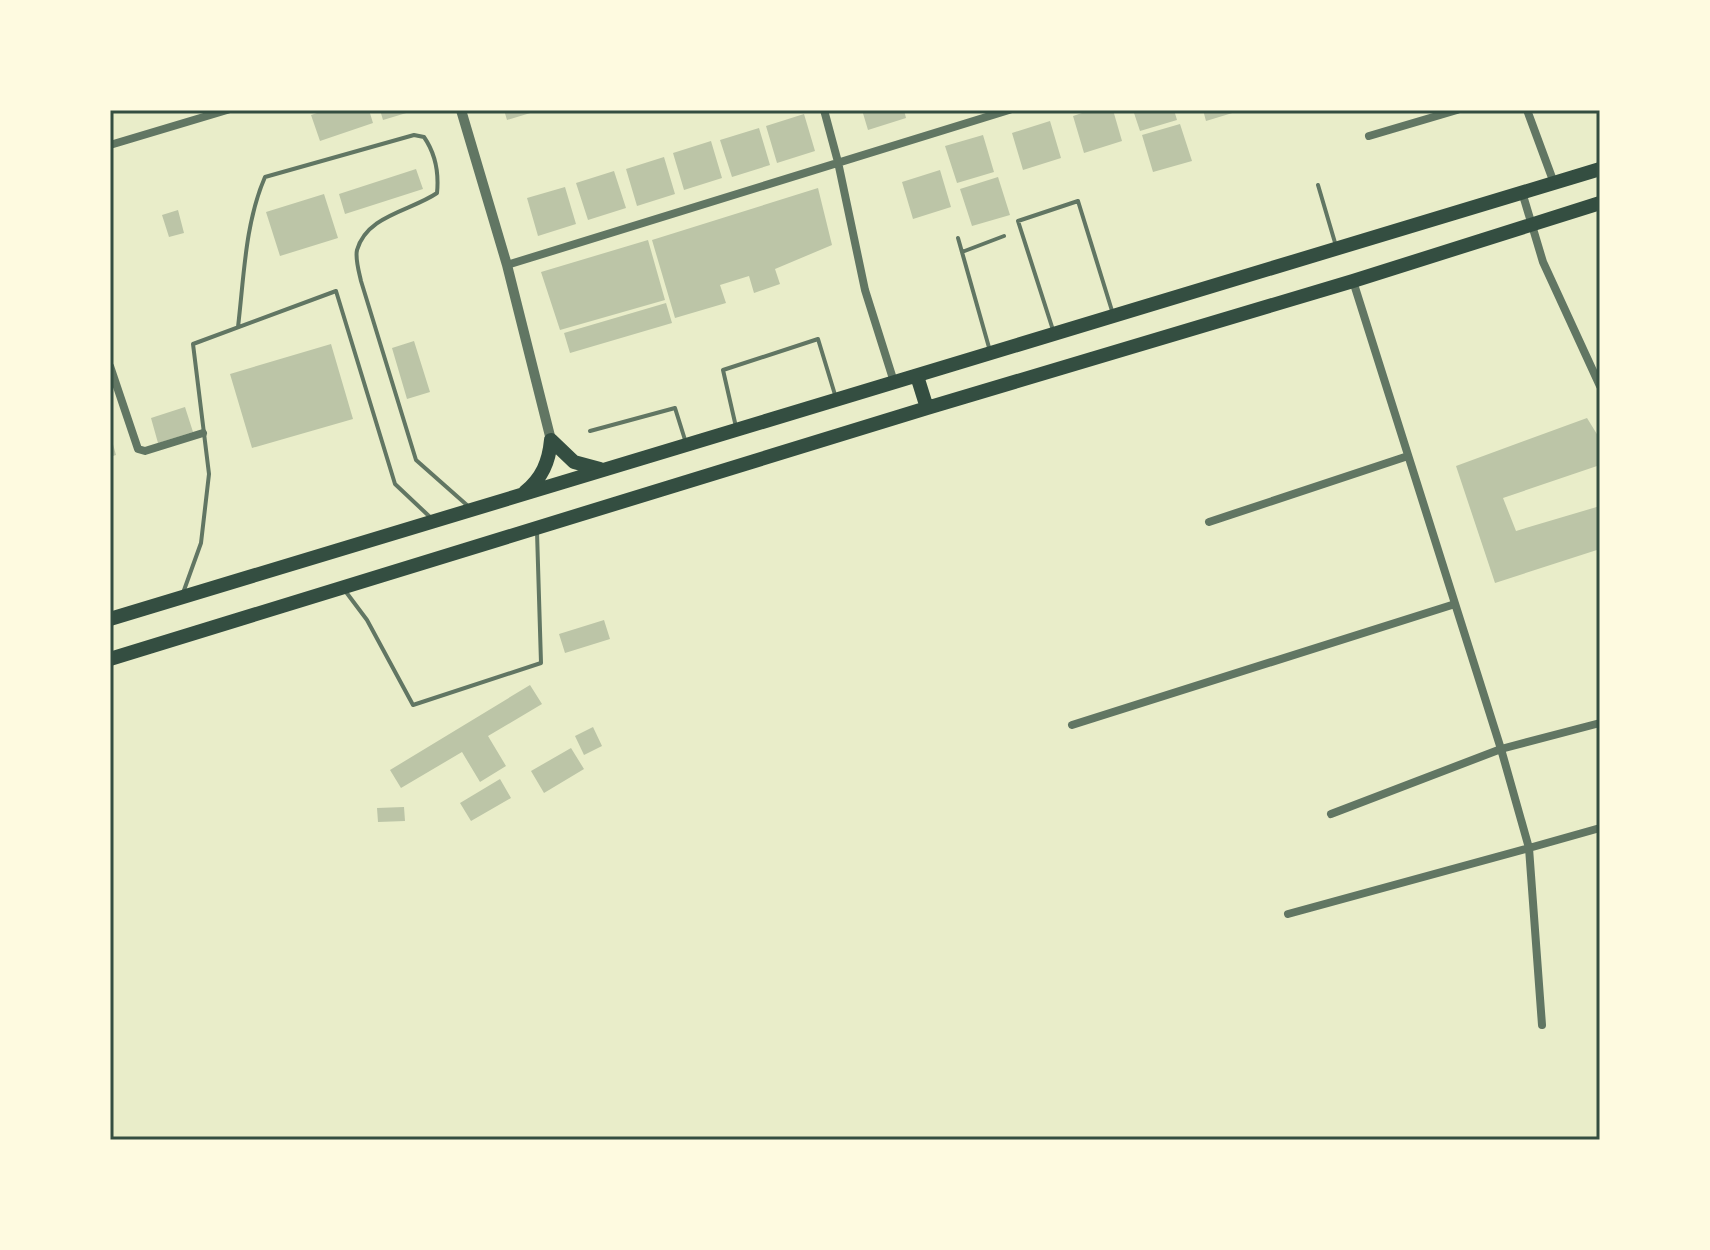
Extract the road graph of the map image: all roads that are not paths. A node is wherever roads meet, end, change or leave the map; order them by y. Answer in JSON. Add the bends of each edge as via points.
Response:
{"nodes":[{"id":1,"x":227,"y":110,"type":"edge"},
{"id":2,"x":461,"y":110,"type":"edge"},
{"id":3,"x":824,"y":110,"type":"edge"},
{"id":4,"x":1009,"y":110,"type":"edge"},
{"id":5,"x":1457,"y":110,"type":"edge"},
{"id":6,"x":1527,"y":110,"type":"edge"},
{"id":7,"x":1369,"y":136,"type":"dead end"},
{"id":8,"x":110,"y":145,"type":"edge"},
{"id":9,"x":838,"y":162,"type":"junction"},
{"id":10,"x":1600,"y":169,"type":"edge"},
{"id":11,"x":1554,"y":183,"type":"junction"},
{"id":12,"x":1318,"y":185,"type":"dead end"},
{"id":13,"x":1522,"y":192,"type":"junction"},
{"id":14,"x":1600,"y":203,"type":"edge"},
{"id":15,"x":1530,"y":224,"type":"junction"},
{"id":16,"x":1004,"y":236,"type":"dead end"},
{"id":17,"x":958,"y":238,"type":"dead end"},
{"id":18,"x":1337,"y":249,"type":"junction"},
{"id":19,"x":962,"y":252,"type":"junction"},
{"id":20,"x":507,"y":265,"type":"junction"},
{"id":21,"x":1353,"y":281,"type":"junction"},
{"id":22,"x":1114,"y":316,"type":"junction"},
{"id":23,"x":238,"y":327,"type":"junction"},
{"id":24,"x":1054,"y":334,"type":"junction"},
{"id":25,"x":990,"y":353,"type":"junction"},
{"id":26,"x":110,"y":366,"type":"edge"},
{"id":27,"x":917,"y":376,"type":"junction"},
{"id":28,"x":894,"y":382,"type":"junction"},
{"id":29,"x":1600,"y":386,"type":"edge"},
{"id":30,"x":837,"y":400,"type":"junction"},
{"id":31,"x":927,"y":408,"type":"junction"},
{"id":32,"x":736,"y":430,"type":"junction"},
{"id":33,"x":590,"y":431,"type":"dead end"},
{"id":34,"x":203,"y":433,"type":"junction"},
{"id":35,"x":551,"y":440,"type":"junction"},
{"id":36,"x":687,"y":445,"type":"junction"},
{"id":37,"x":1408,"y":456,"type":"junction"},
{"id":38,"x":605,"y":470,"type":"junction"},
{"id":39,"x":520,"y":496,"type":"junction"},
{"id":40,"x":473,"y":510,"type":"junction"},
{"id":41,"x":434,"y":521,"type":"junction"},
{"id":42,"x":1209,"y":522,"type":"dead end"},
{"id":43,"x":537,"y":527,"type":"junction"},
{"id":44,"x":342,"y":586,"type":"junction"},
{"id":45,"x":181,"y":598,"type":"junction"},
{"id":46,"x":1455,"y":604,"type":"junction"},
{"id":47,"x":110,"y":619,"type":"edge"},
{"id":48,"x":110,"y":659,"type":"edge"},
{"id":49,"x":1600,"y":723,"type":"edge"},
{"id":50,"x":1072,"y":725,"type":"dead end"},
{"id":51,"x":1501,"y":749,"type":"junction"},
{"id":52,"x":1331,"y":814,"type":"dead end"},
{"id":53,"x":1600,"y":828,"type":"edge"},
{"id":54,"x":1529,"y":848,"type":"junction"},
{"id":55,"x":1288,"y":914,"type":"dead end"},
{"id":56,"x":1542,"y":1025,"type":"dead end"}],
"edges":[{"from":1,"to":8,"type":"street"},
{"from":2,"to":20,"type":"street"},
{"from":3,"to":9,"type":"street"},
{"from":4,"to":9,"type":"street"},
{"from":5,"to":7,"type":"street"},
{"from":6,"to":11,"type":"street"},
{"from":9,"to":20,"type":"street"},
{"from":9,"to":28,"type":"street","via":[[865,290]]},
{"from":10,"to":11,"type":"highway"},
{"from":11,"to":13,"type":"highway"},
{"from":12,"to":18,"type":"lane"},
{"from":13,"to":15,"type":"street"},
{"from":13,"to":18,"type":"highway"},
{"from":14,"to":15,"type":"highway"},
{"from":15,"to":21,"type":"highway"},
{"from":15,"to":29,"type":"street"},
{"from":16,"to":19,"type":"lane"},
{"from":17,"to":19,"type":"lane"},
{"from":18,"to":22,"type":"highway"},
{"from":19,"to":25,"type":"lane"},
{"from":20,"to":35,"type":"street"},
{"from":21,"to":31,"type":"highway"},
{"from":21,"to":37,"type":"street"},
{"from":22,"to":24,"type":"highway"},
{"from":22,"to":24,"type":"lane","via":[[1078,201],[1018,221]]},
{"from":23,"to":34,"type":"lane","via":[[193,344]]},
{"from":23,"to":40,"type":"lane","via":[[251,225],[265,177],[414,135],[424,137],[438,177],[437,193],[367,231],[356,253],[416,460]]},
{"from":23,"to":41,"type":"lane","via":[[336,291],[395,484]]},
{"from":24,"to":25,"type":"highway"},
{"from":25,"to":27,"type":"highway"},
{"from":26,"to":34,"type":"street","via":[[138,449]]},
{"from":27,"to":28,"type":"highway"},
{"from":27,"to":31,"type":"highway"},
{"from":28,"to":30,"type":"highway"},
{"from":30,"to":32,"type":"highway"},
{"from":30,"to":32,"type":"lane","via":[[818,339],[723,370]]},
{"from":31,"to":43,"type":"highway"},
{"from":32,"to":36,"type":"highway"},
{"from":33,"to":36,"type":"lane","via":[[675,408]]},
{"from":34,"to":45,"type":"lane","via":[[209,474],[201,543]]},
{"from":35,"to":38,"type":"highway","via":[[574,462]]},
{"from":35,"to":39,"type":"highway","via":[[544,471]]},
{"from":36,"to":38,"type":"highway"},
{"from":37,"to":42,"type":"street"},
{"from":37,"to":46,"type":"street"},
{"from":38,"to":39,"type":"highway"},
{"from":39,"to":40,"type":"highway"},
{"from":40,"to":41,"type":"highway"},
{"from":41,"to":45,"type":"highway"},
{"from":43,"to":44,"type":"highway"},
{"from":43,"to":44,"type":"lane","via":[[541,663],[413,705],[367,620]]},
{"from":44,"to":48,"type":"highway"},
{"from":45,"to":47,"type":"highway"},
{"from":46,"to":50,"type":"street"},
{"from":46,"to":51,"type":"street"},
{"from":49,"to":51,"type":"street"},
{"from":51,"to":52,"type":"street"},
{"from":51,"to":54,"type":"street"},
{"from":53,"to":54,"type":"street"},
{"from":54,"to":55,"type":"street"},
{"from":54,"to":56,"type":"street"}]}
